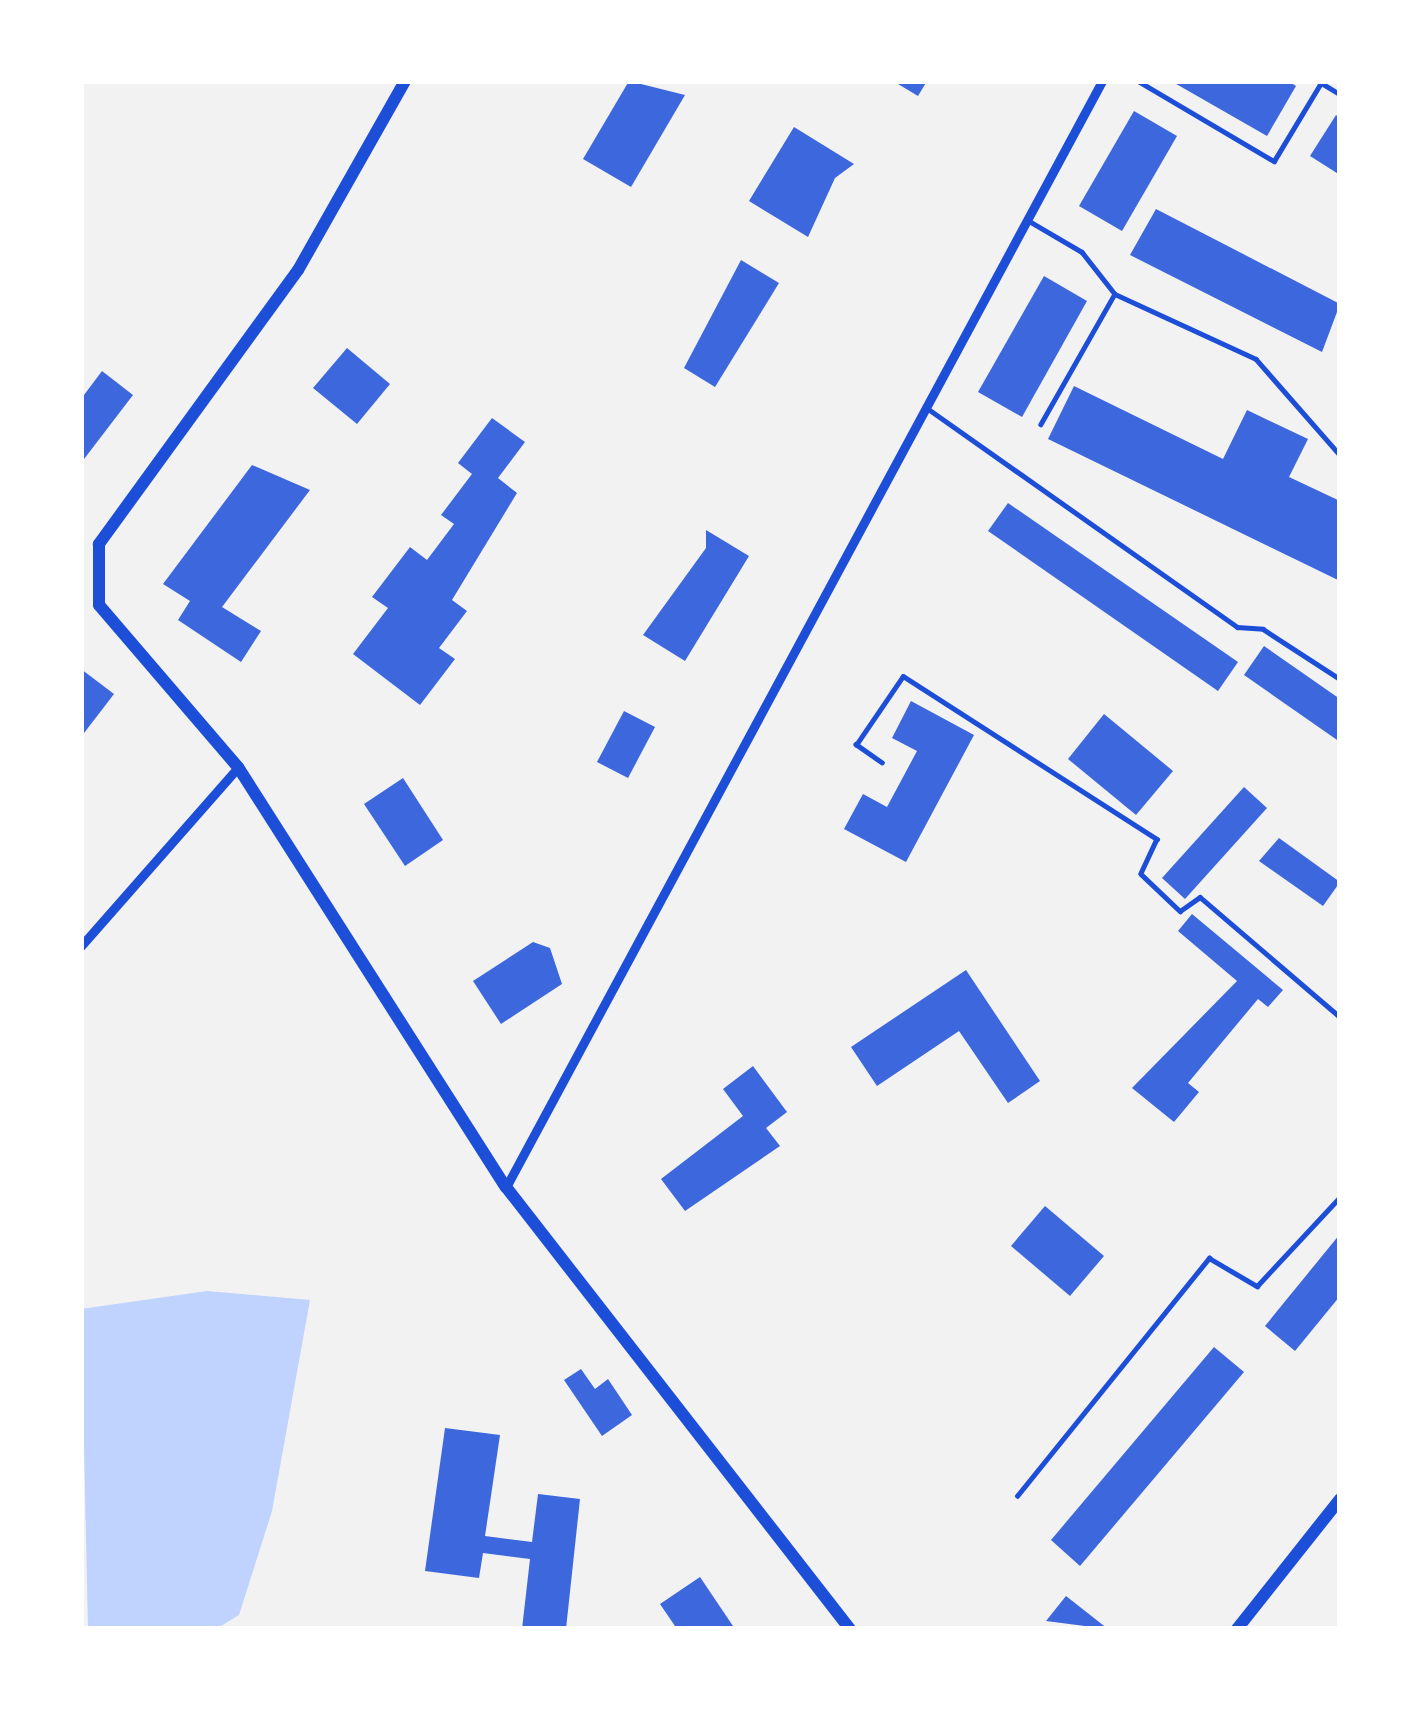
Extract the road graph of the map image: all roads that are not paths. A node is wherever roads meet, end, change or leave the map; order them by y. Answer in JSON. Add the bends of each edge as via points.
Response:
{"nodes":[{"id":1,"x":405,"y":81,"type":"edge"},
{"id":2,"x":1102,"y":81,"type":"edge"},
{"id":3,"x":1138,"y":81,"type":"edge"},
{"id":4,"x":1321,"y":82,"type":"edge"},
{"id":5,"x":1340,"y":94,"type":"edge"},
{"id":6,"x":1029,"y":221,"type":"junction"},
{"id":7,"x":1115,"y":294,"type":"junction"},
{"id":8,"x":927,"y":408,"type":"junction"},
{"id":9,"x":1041,"y":424,"type":"dead end"},
{"id":10,"x":1340,"y":455,"type":"edge"},
{"id":11,"x":1340,"y":680,"type":"edge"},
{"id":12,"x":882,"y":763,"type":"dead end"},
{"id":13,"x":238,"y":767,"type":"junction"},
{"id":14,"x":81,"y":946,"type":"edge"},
{"id":15,"x":1340,"y":1016,"type":"edge"},
{"id":16,"x":506,"y":1187,"type":"junction"},
{"id":17,"x":1340,"y":1197,"type":"edge"},
{"id":18,"x":1017,"y":1496,"type":"dead end"},
{"id":19,"x":1340,"y":1499,"type":"edge"},
{"id":20,"x":850,"y":1629,"type":"edge"},
{"id":21,"x":1238,"y":1629,"type":"edge"}],
"edges":[{"from":1,"to":13,"type":"street","via":[[298,270],[99,544],[99,604]]},
{"from":2,"to":6,"type":"street"},
{"from":3,"to":4,"type":"lane","via":[[1274,161]]},
{"from":4,"to":5,"type":"lane"},
{"from":6,"to":7,"type":"lane","via":[[1082,252]]},
{"from":6,"to":8,"type":"street"},
{"from":7,"to":9,"type":"lane"},
{"from":7,"to":10,"type":"lane","via":[[1256,359]]},
{"from":8,"to":11,"type":"lane","via":[[1237,627],[1263,629]]},
{"from":8,"to":16,"type":"street"},
{"from":12,"to":15,"type":"lane","via":[[856,745],[903,676],[1157,839],[1141,874],[1180,911],[1200,897]]},
{"from":13,"to":14,"type":"street"},
{"from":13,"to":16,"type":"street"},
{"from":16,"to":20,"type":"street"},
{"from":17,"to":18,"type":"lane","via":[[1257,1286],[1209,1258]]},
{"from":19,"to":21,"type":"street"}]}
